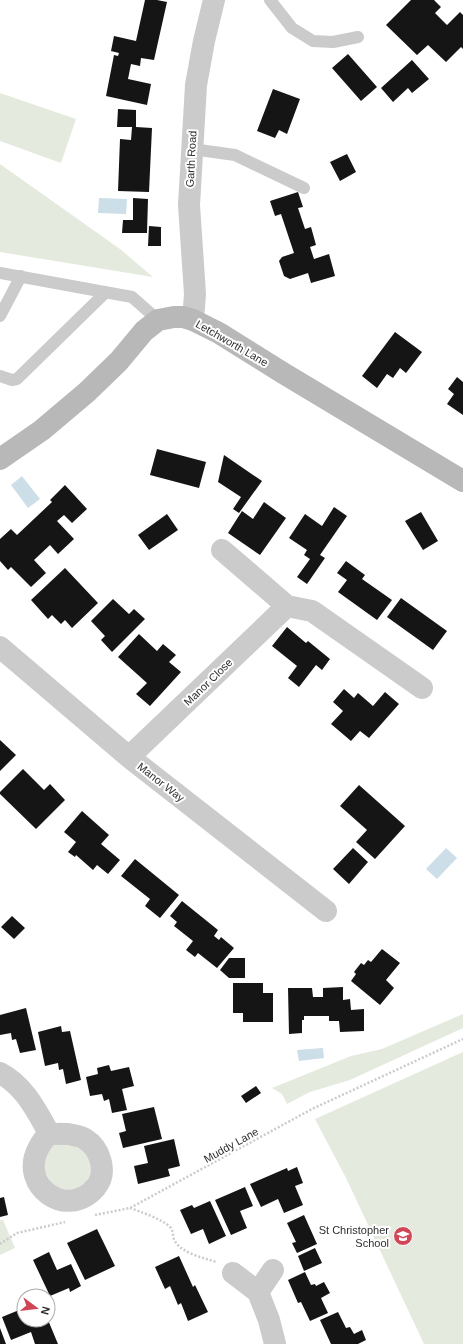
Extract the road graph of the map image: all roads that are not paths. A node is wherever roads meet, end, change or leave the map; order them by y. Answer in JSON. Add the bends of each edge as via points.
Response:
{"nodes":[{"id":1,"x":214,"y":0,"type":"edge"},
{"id":2,"x":270,"y":0,"type":"edge"},
{"id":3,"x":358,"y":37,"type":"dead end"},
{"id":4,"x":192,"y":149,"type":"junction"},
{"id":5,"x":304,"y":188,"type":"dead end"},
{"id":6,"x":0,"y":273,"type":"edge"},
{"id":7,"x":21,"y":276,"type":"junction"},
{"id":8,"x":106,"y":292,"type":"junction"},
{"id":9,"x":0,"y":316,"type":"edge"},
{"id":10,"x":158,"y":320,"type":"junction"},
{"id":11,"x":193,"y":320,"type":"junction"},
{"id":12,"x":0,"y":376,"type":"edge"},
{"id":13,"x":0,"y":459,"type":"edge"},
{"id":14,"x":463,"y":481,"type":"edge"},
{"id":15,"x":222,"y":550,"type":"dead end"},
{"id":16,"x":287,"y":606,"type":"junction"},
{"id":17,"x":0,"y":647,"type":"edge"},
{"id":18,"x":422,"y":688,"type":"dead end"},
{"id":19,"x":129,"y":757,"type":"junction"},
{"id":20,"x":326,"y":911,"type":"dead end"},
{"id":21,"x":0,"y":1073,"type":"edge"},
{"id":22,"x":50,"y":1135,"type":"dead end"},
{"id":23,"x":273,"y":1270,"type":"dead end"},
{"id":24,"x":233,"y":1273,"type":"road end"},
{"id":25,"x":258,"y":1292,"type":"junction"},
{"id":26,"x":275,"y":1344,"type":"edge"}],
"edges":[{"from":1,"to":4,"type":"street","name":"Garth Road","via":[[196,85]]},
{"from":2,"to":3,"type":"lane","via":[[292,28],[313,41],[333,42]]},
{"from":4,"to":5,"type":"lane","via":[[235,155]]},
{"from":4,"to":11,"type":"street","name":"Garth Road","via":[[189,205],[195,294]]},
{"from":6,"to":7,"type":"lane"},
{"from":7,"to":8,"type":"lane"},
{"from":7,"to":9,"type":"lane"},
{"from":8,"to":10,"type":"lane","via":[[132,297]]},
{"from":8,"to":12,"type":"lane","via":[[17,379]]},
{"from":10,"to":11,"type":"street","name":"Letchworth Lane","via":[[174,317]]},
{"from":10,"to":13,"type":"street","via":[[144,331],[119,361],[87,392],[42,430]]},
{"from":11,"to":14,"type":"street","name":"Letchworth Lane","via":[[219,333]]},
{"from":15,"to":16,"type":"street"},
{"from":16,"to":18,"type":"street","via":[[312,611]]},
{"from":16,"to":19,"type":"street","name":"Manor Close"},
{"from":17,"to":19,"type":"street","name":"Manor Way"},
{"from":19,"to":20,"type":"street","name":"Manor Way"},
{"from":21,"to":22,"type":"street","via":[[28,1097]]},
{"from":23,"to":25,"type":"street"},
{"from":24,"to":25,"type":"street"},
{"from":25,"to":26,"type":"street"}]}
